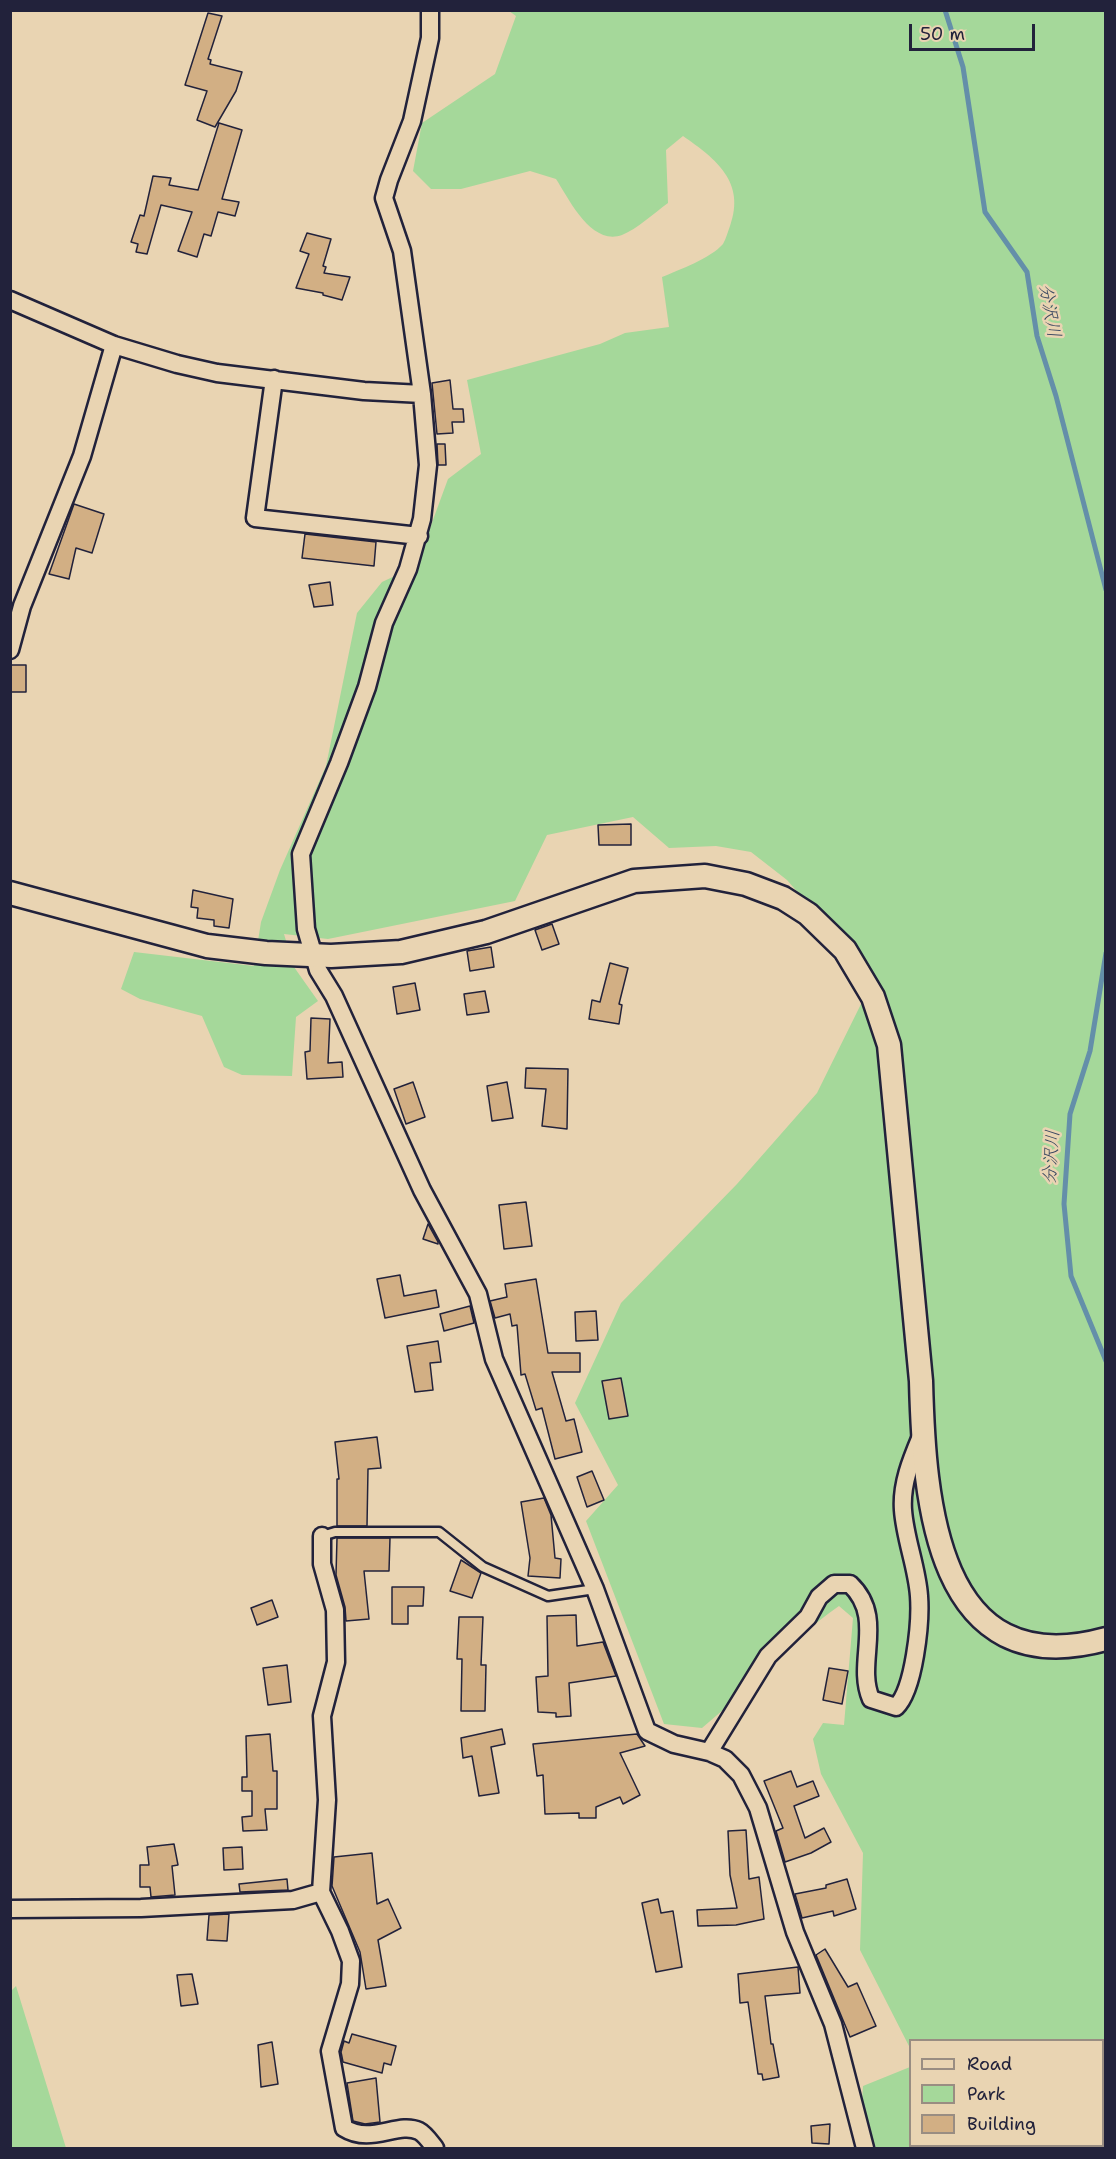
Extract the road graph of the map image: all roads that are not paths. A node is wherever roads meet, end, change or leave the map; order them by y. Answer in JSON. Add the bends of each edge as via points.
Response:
{"nodes":[{"id":1,"x":430,"y":10,"type":"edge"},
{"id":2,"x":10,"y":300,"type":"edge"},
{"id":3,"x":114,"y":345,"type":"junction"},
{"id":4,"x":274,"y":379,"type":"junction"},
{"id":5,"x":422,"y":394,"type":"junction"},
{"id":6,"x":419,"y":536,"type":"junction"},
{"id":7,"x":10,"y":650,"type":"edge"},
{"id":8,"x":10,"y":893,"type":"edge"},
{"id":9,"x":314,"y":956,"type":"junction"},
{"id":10,"x":922,"y":1434,"type":"junction"},
{"id":11,"x":322,"y":1536,"type":"joint"},
{"id":12,"x":595,"y":1589,"type":"junction"},
{"id":13,"x":1106,"y":1639,"type":"edge"},
{"id":14,"x":709,"y":1752,"type":"junction"},
{"id":15,"x":321,"y":1892,"type":"junction"},
{"id":16,"x":10,"y":1909,"type":"edge"},
{"id":17,"x":435,"y":2148,"type":"edge"},
{"id":18,"x":865,"y":2148,"type":"edge"}],
"edges":[{"from":1,"to":5,"type":"street","via":[[430,38],[412,121],[384,198],[402,251]]},
{"from":2,"to":3,"type":"street"},
{"from":3,"to":4,"type":"street","via":[[197,368]]},
{"from":3,"to":7,"type":"street","via":[[82,456],[22,606]]},
{"from":4,"to":5,"type":"street"},
{"from":4,"to":6,"type":"street","via":[[255,518]]},
{"from":5,"to":6,"type":"street","via":[[428,465]]},
{"from":6,"to":9,"type":"street","via":[[384,623],[367,687],[339,764],[301,854],[306,929]]},
{"from":8,"to":9,"type":"street","via":[[207,946]]},
{"from":9,"to":10,"type":"street","via":[[401,952],[476,935],[634,881],[705,876],[746,884],[783,898],[808,914],[845,950],[873,997],[889,1045],[921,1381]]},
{"from":9,"to":12,"type":"street","via":[[422,1190],[478,1294],[494,1359]]},
{"from":10,"to":13,"type":"street","via":[[933,1521],[946,1566],[965,1600],[982,1620],[1004,1635],[1041,1647],[1081,1646]]},
{"from":10,"to":14,"type":"street","via":[[909,1465],[903,1508],[919,1597],[916,1644],[904,1699],[896,1707],[871,1699],[866,1686],[870,1638],[865,1607],[859,1592],[850,1584],[834,1584],[819,1597],[808,1617],[768,1656]]},
{"from":11,"to":12,"type":"lane","via":[[335,1532],[439,1532],[483,1567],[548,1596]]},
{"from":11,"to":15,"type":"street","via":[[322,1564],[335,1610],[336,1662],[322,1716],[327,1800]]},
{"from":12,"to":14,"type":"street","via":[[647,1731],[674,1744]]},
{"from":14,"to":18,"type":"street","via":[[725,1759],[741,1775],[758,1808],[795,1932],[833,2024]]},
{"from":15,"to":16,"type":"street","via":[[293,1900],[141,1908]]},
{"from":15,"to":17,"type":"street","via":[[351,1961],[350,1984],[330,2051],[344,2128],[353,2134],[408,2128],[420,2131]]}]}
